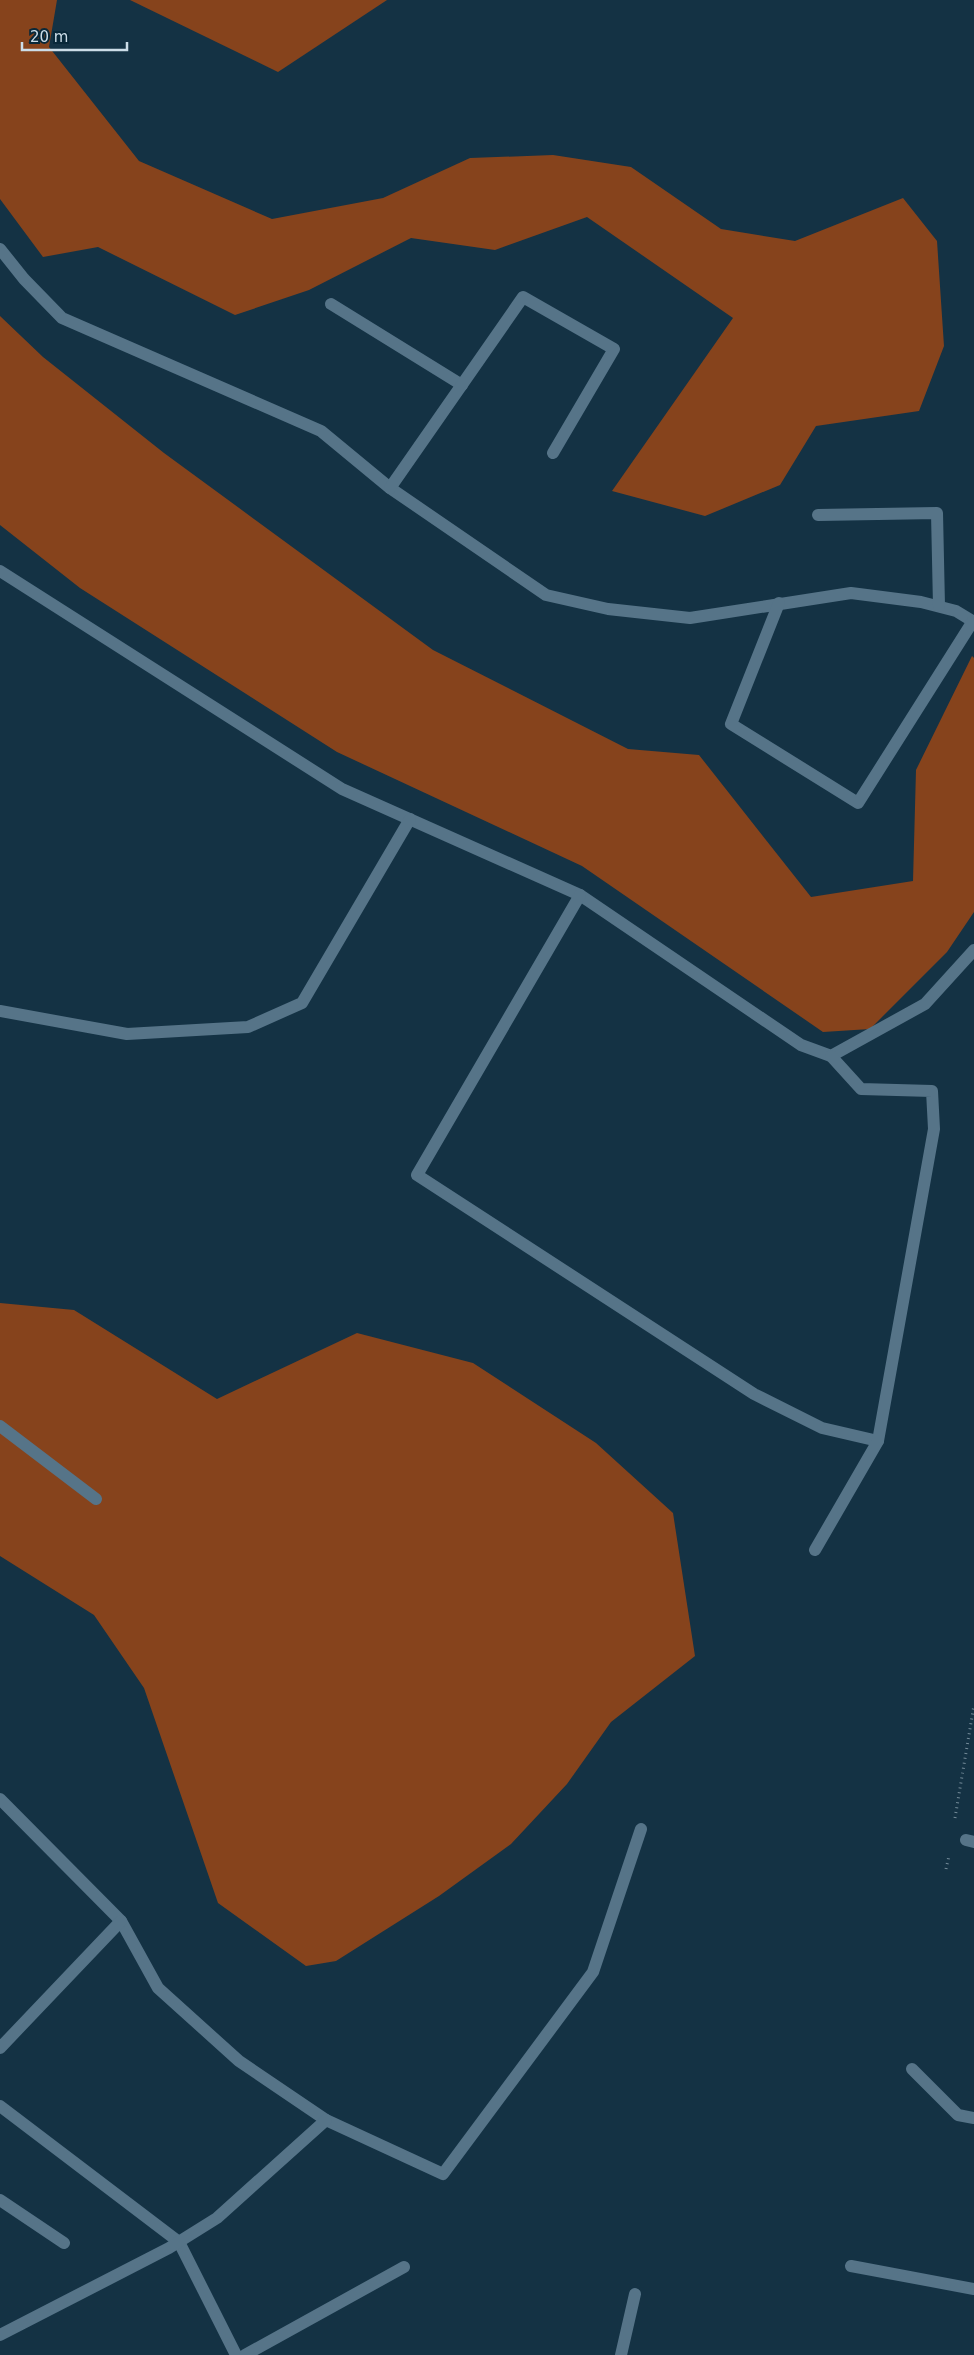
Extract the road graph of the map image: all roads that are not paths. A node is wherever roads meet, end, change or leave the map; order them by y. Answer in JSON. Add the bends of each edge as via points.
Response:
{"nodes":[{"id":1,"x":0,"y":249,"type":"edge"},
{"id":2,"x":331,"y":304,"type":"dead end"},
{"id":3,"x":462,"y":385,"type":"junction"},
{"id":4,"x":553,"y":453,"type":"dead end"},
{"id":5,"x":390,"y":488,"type":"junction"},
{"id":6,"x":818,"y":515,"type":"dead end"},
{"id":7,"x":0,"y":570,"type":"edge"},
{"id":8,"x":779,"y":603,"type":"junction"},
{"id":9,"x":939,"y":606,"type":"junction"},
{"id":10,"x":973,"y":622,"type":"edge"},
{"id":11,"x":410,"y":819,"type":"junction"},
{"id":12,"x":580,"y":895,"type":"junction"},
{"id":13,"x":974,"y":950,"type":"edge"},
{"id":14,"x":0,"y":1012,"type":"edge"},
{"id":15,"x":831,"y":1056,"type":"junction"},
{"id":16,"x":0,"y":1426,"type":"edge"},
{"id":17,"x":878,"y":1441,"type":"junction"},
{"id":18,"x":96,"y":1500,"type":"dead end"},
{"id":19,"x":816,"y":1550,"type":"dead end"},
{"id":20,"x":0,"y":1800,"type":"edge"},
{"id":21,"x":641,"y":1829,"type":"dead end"},
{"id":22,"x":121,"y":1921,"type":"junction"},
{"id":23,"x":0,"y":2048,"type":"edge"},
{"id":24,"x":912,"y":2069,"type":"dead end"},
{"id":25,"x":0,"y":2106,"type":"edge"},
{"id":26,"x":974,"y":2118,"type":"edge"},
{"id":27,"x":326,"y":2120,"type":"junction"},
{"id":28,"x":0,"y":2200,"type":"edge"},
{"id":29,"x":179,"y":2242,"type":"junction"},
{"id":30,"x":64,"y":2244,"type":"dead end"},
{"id":31,"x":851,"y":2266,"type":"dead end"},
{"id":32,"x":404,"y":2267,"type":"dead end"},
{"id":33,"x":974,"y":2289,"type":"edge"},
{"id":34,"x":635,"y":2294,"type":"dead end"},
{"id":35,"x":0,"y":2335,"type":"edge"},
{"id":36,"x":236,"y":2355,"type":"edge"},
{"id":37,"x":245,"y":2355,"type":"edge"},
{"id":38,"x":621,"y":2355,"type":"edge"}],
"edges":[{"from":1,"to":5,"type":"street","via":[[62,318],[320,431]]},
{"from":2,"to":3,"type":"street"},
{"from":3,"to":4,"type":"street","via":[[523,297],[614,349]]},
{"from":3,"to":5,"type":"street"},
{"from":5,"to":8,"type":"street","via":[[546,595],[608,609],[690,618]]},
{"from":6,"to":9,"type":"street","via":[[937,513]]},
{"from":7,"to":11,"type":"street","via":[[342,789]]},
{"from":8,"to":9,"type":"street","via":[[851,594]]},
{"from":8,"to":10,"type":"street","via":[[730,724],[858,802]]},
{"from":9,"to":10,"type":"street"},
{"from":11,"to":12,"type":"street"},
{"from":11,"to":14,"type":"street","via":[[302,1003],[248,1027],[128,1034]]},
{"from":12,"to":15,"type":"street","via":[[801,1045]]},
{"from":12,"to":17,"type":"street","via":[[417,1175],[754,1394],[822,1428]]},
{"from":13,"to":15,"type":"street","via":[[925,1004]]},
{"from":15,"to":17,"type":"street","via":[[861,1089],[932,1091],[934,1129]]},
{"from":16,"to":18,"type":"street"},
{"from":17,"to":19,"type":"street"},
{"from":20,"to":22,"type":"street"},
{"from":21,"to":27,"type":"street","via":[[593,1972],[443,2174]]},
{"from":22,"to":23,"type":"street"},
{"from":22,"to":27,"type":"street","via":[[158,1988],[239,2060]]},
{"from":24,"to":26,"type":"street","via":[[958,2115]]},
{"from":25,"to":29,"type":"street"},
{"from":27,"to":29,"type":"street","via":[[217,2218]]},
{"from":28,"to":30,"type":"street"},
{"from":29,"to":35,"type":"street"},
{"from":29,"to":36,"type":"street"},
{"from":31,"to":33,"type":"street"},
{"from":32,"to":37,"type":"street"},
{"from":34,"to":38,"type":"street"}]}
